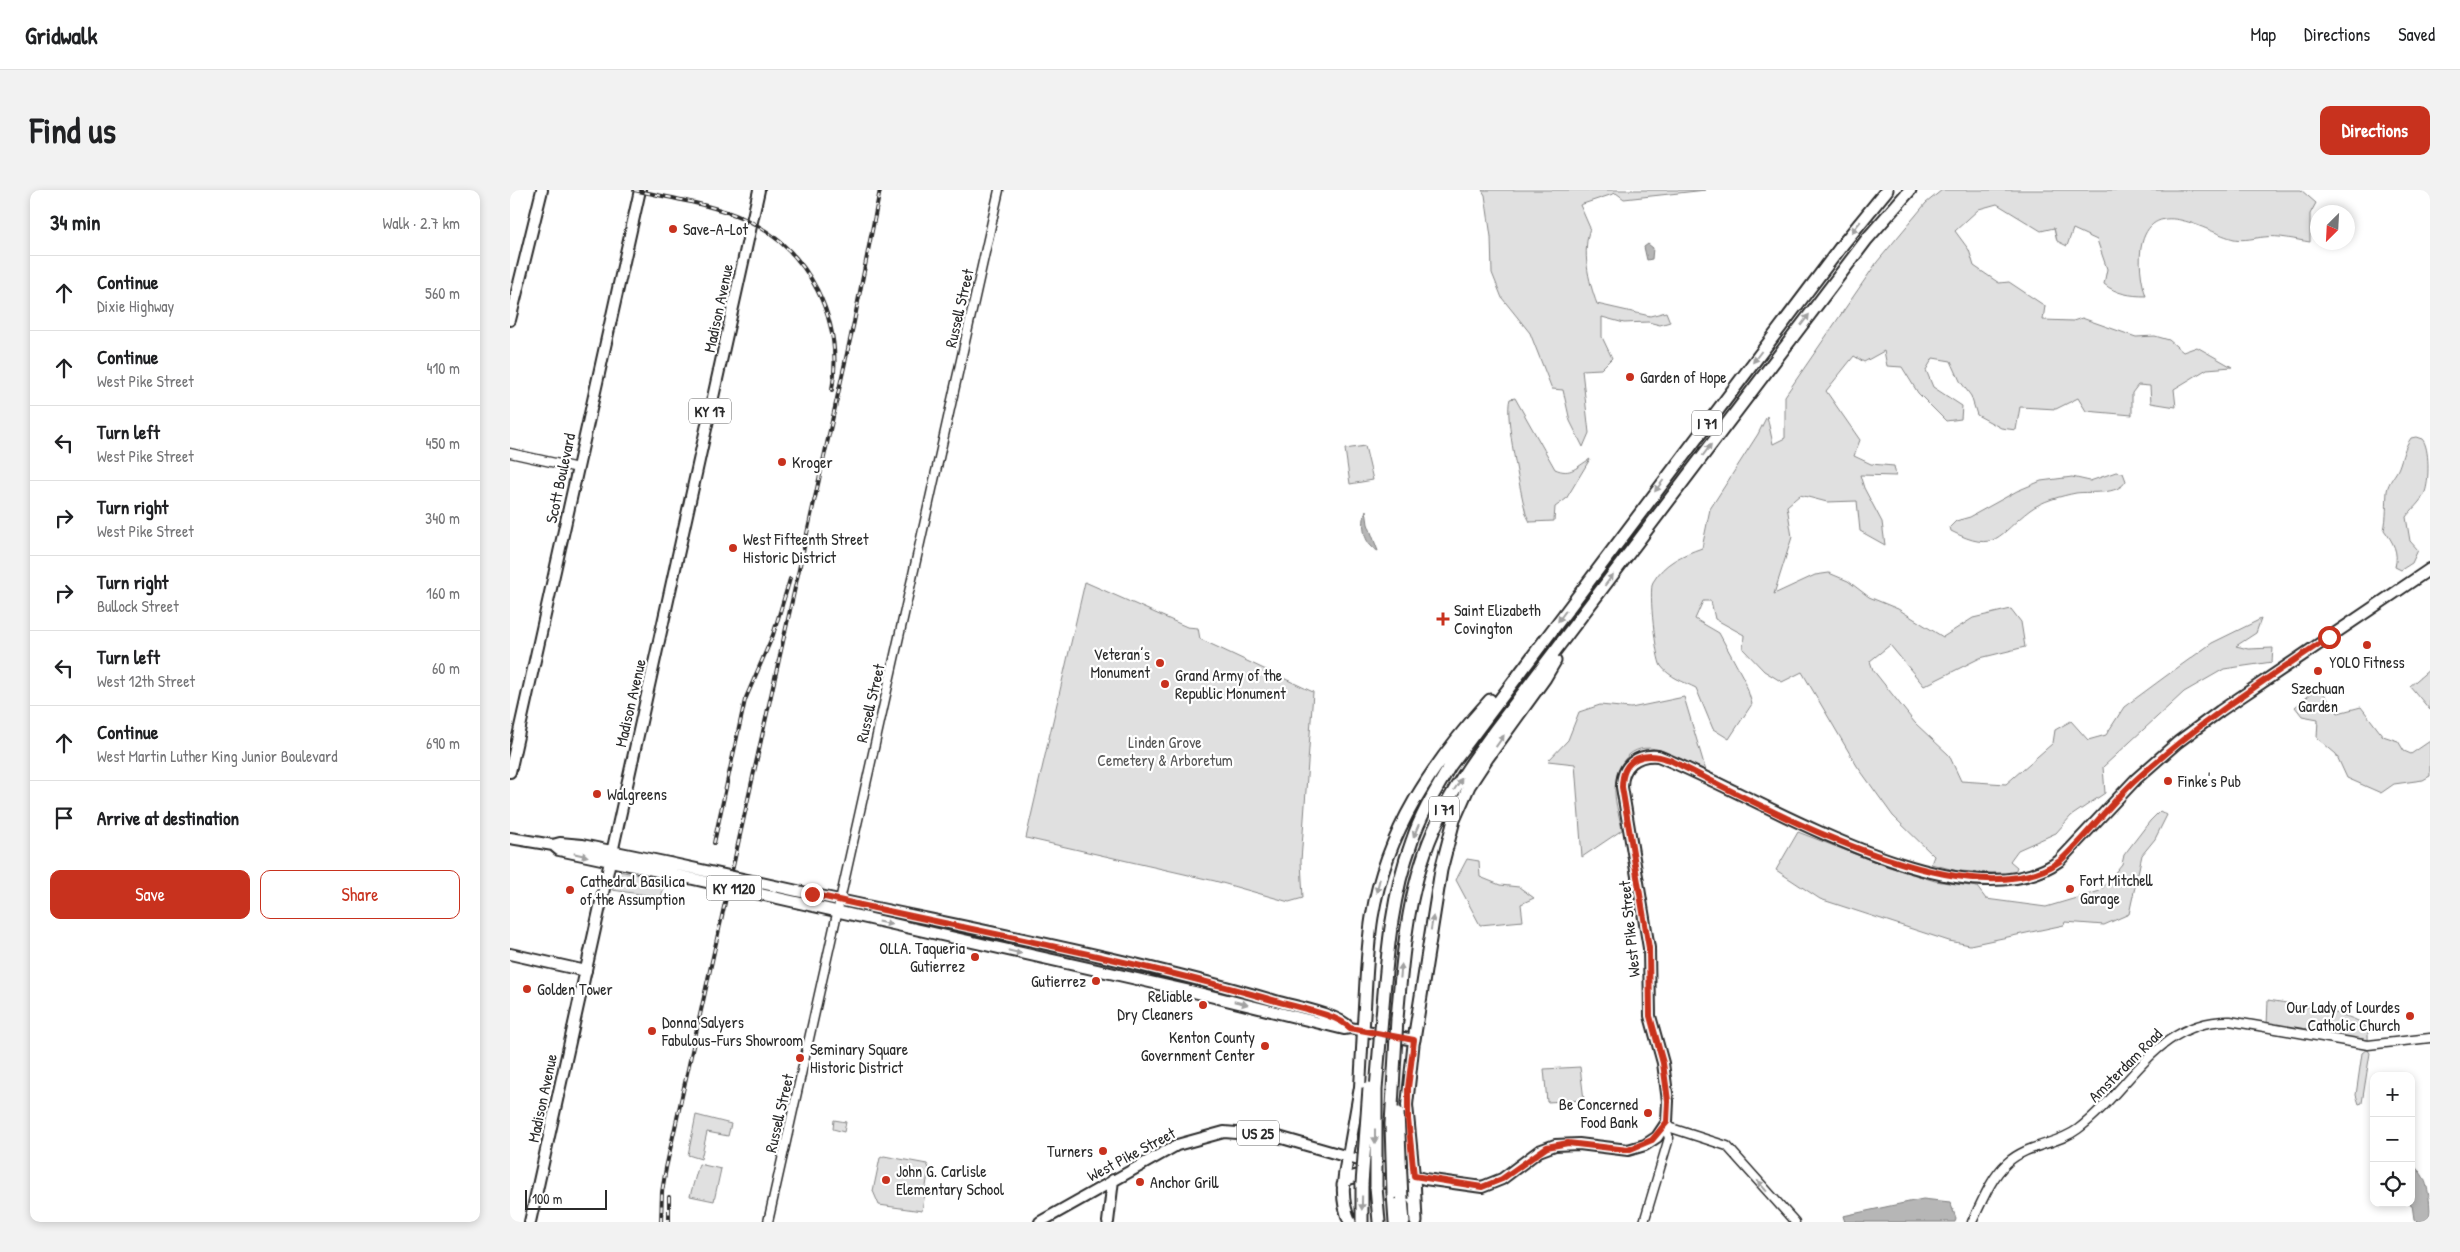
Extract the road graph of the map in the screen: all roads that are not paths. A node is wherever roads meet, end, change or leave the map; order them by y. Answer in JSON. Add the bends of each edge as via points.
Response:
{"nodes":[{"id":1,"x":542,"y":190,"type":"edge"},
{"id":2,"x":640,"y":190,"type":"edge"},
{"id":3,"x":759,"y":190,"type":"edge"},
{"id":4,"x":999,"y":190,"type":"edge"},
{"id":5,"x":1887,"y":190,"type":"edge"},
{"id":6,"x":1910,"y":190,"type":"edge"},
{"id":7,"x":510,"y":320,"type":"edge"},
{"id":8,"x":510,"y":453,"type":"edge"},
{"id":9,"x":578,"y":468,"type":"junction"},
{"id":10,"x":2430,"y":569,"type":"edge"},
{"id":11,"x":1569,"y":632,"type":"junction"},
{"id":12,"x":1530,"y":659,"type":"junction"},
{"id":13,"x":510,"y":772,"type":"edge"},
{"id":14,"x":510,"y":838,"type":"edge"},
{"id":15,"x":612,"y":857,"type":"junction"},
{"id":16,"x":668,"y":868,"type":"junction"},
{"id":17,"x":840,"y":901,"type":"junction"},
{"id":18,"x":838,"y":912,"type":"junction"},
{"id":19,"x":510,"y":954,"type":"edge"},
{"id":20,"x":586,"y":971,"type":"junction"},
{"id":21,"x":1380,"y":1017,"type":"junction"},
{"id":22,"x":1350,"y":1028,"type":"junction"},
{"id":23,"x":1364,"y":1030,"type":"junction"},
{"id":24,"x":2430,"y":1038,"type":"edge"},
{"id":25,"x":1414,"y":1040,"type":"junction"},
{"id":26,"x":1665,"y":1126,"type":"junction"},
{"id":27,"x":1348,"y":1156,"type":"junction"},
{"id":28,"x":1414,"y":1176,"type":"junction"},
{"id":29,"x":1113,"y":1180,"type":"junction"},
{"id":30,"x":1343,"y":1185,"type":"junction"},
{"id":31,"x":1403,"y":1197,"type":"junction"},
{"id":32,"x":530,"y":1222,"type":"edge"},
{"id":33,"x":768,"y":1222,"type":"edge"},
{"id":34,"x":1040,"y":1222,"type":"edge"},
{"id":35,"x":1108,"y":1222,"type":"edge"},
{"id":36,"x":1350,"y":1222,"type":"edge"},
{"id":37,"x":1362,"y":1222,"type":"edge"},
{"id":38,"x":1379,"y":1222,"type":"edge"},
{"id":39,"x":1395,"y":1222,"type":"edge"},
{"id":40,"x":1404,"y":1222,"type":"edge"},
{"id":41,"x":1416,"y":1222,"type":"edge"},
{"id":42,"x":1644,"y":1222,"type":"edge"},
{"id":43,"x":1795,"y":1222,"type":"edge"},
{"id":44,"x":1972,"y":1222,"type":"edge"}],
"edges":[{"from":1,"to":7,"type":"main road"},
{"from":2,"to":9,"type":"main road","name":"Scott Boulevard"},
{"from":3,"to":15,"type":"main road","name":"Madison Avenue","number":"KY 17"},
{"from":4,"to":17,"type":"street","name":"Russell Street"},
{"from":5,"to":12,"type":"highway","number":"I 71","one_way":true},
{"from":11,"to":6,"type":"highway","number":"I 71","one_way":true,"via":[[1867,239]]},
{"from":8,"to":9,"type":"street"},
{"from":9,"to":13,"type":"main road","name":"Scott Boulevard"},
{"from":10,"to":26,"type":"main road","name":"West Pike Street","via":[[2178,742],[2136,779],[2069,852],[2049,869],[2030,877],[2007,880],[1952,876],[1908,866],[1824,835],[1658,756],[1644,756],[1630,763],[1624,773],[1622,787],[1649,948],[1650,1016],[1664,1073],[1668,1115]]},
{"from":25,"to":11,"type":"highway","one_way":true,"via":[[1440,870],[1454,820],[1469,786],[1545,678]]},
{"from":31,"to":11,"type":"highway","number":"I 71","one_way":true,"bridge":true,"via":[[1395,1044],[1410,903],[1423,856],[1438,820],[1473,761]]},
{"from":12,"to":21,"type":"highway","number":"I 71","one_way":true,"via":[[1450,766],[1416,829],[1395,897]]},
{"from":12,"to":23,"type":"highway","one_way":true,"via":[[1492,697],[1446,752],[1415,797],[1398,830],[1382,874],[1372,916]]},
{"from":14,"to":15,"type":"main road","number":"KY 1120","via":[[553,845],[559,850]]},
{"from":15,"to":16,"type":"main road","number":"KY 1120"},
{"from":15,"to":20,"type":"main road","name":"Madison Avenue"},
{"from":16,"to":17,"type":"main road","number":"KY 1120","bridge":true},
{"from":16,"to":18,"type":"main road","number":"KY 1120","bridge":true},
{"from":17,"to":18,"type":"street","name":"Russell Street"},
{"from":17,"to":22,"type":"main road","number":"KY 1120","via":[[1204,982],[1320,1014]]},
{"from":18,"to":22,"type":"main road","number":"KY 1120","one_way":true},
{"from":18,"to":33,"type":"street","name":"Russell Street"},
{"from":19,"to":20,"type":"main road"},
{"from":20,"to":32,"type":"main road","name":"Madison Avenue"},
{"from":21,"to":37,"type":"highway","one_way":true,"bridge":true,"via":[[1367,1104]]},
{"from":21,"to":38,"type":"highway","number":"I 71","one_way":true,"bridge":true,"via":[[1376,1089]]},
{"from":22,"to":23,"type":"main road","number":"KY 1120"},
{"from":23,"to":25,"type":"main road","number":"KY 1120"},
{"from":23,"to":27,"type":"main road","via":[[1360,1087]]},
{"from":24,"to":44,"type":"street","name":"Amsterdam Road","via":[[2368,1044],[2230,1021],[2208,1021],[2184,1030],[2153,1052],[2106,1106],[2077,1130],[2020,1153],[2007,1163],[1994,1179]]},
{"from":25,"to":28,"type":"main road","via":[[1408,1119]]},
{"from":26,"to":28,"type":"main road","name":"West Pike Street","number":"US 25","via":[[1652,1140],[1628,1150],[1568,1143],[1547,1147],[1502,1179],[1482,1187]]},
{"from":26,"to":42,"type":"street","via":[[1669,1138]]},
{"from":43,"to":26,"type":"street","one_way":true,"via":[[1727,1146]]},
{"from":27,"to":28,"type":"main road","name":"West Pike Street","number":"US 25"},
{"from":27,"to":29,"type":"main road","name":"West Pike Street","number":"US 25","via":[[1275,1136],[1224,1132],[1177,1145]]},
{"from":27,"to":30,"type":"highway"},
{"from":28,"to":31,"type":"highway"},
{"from":29,"to":34,"type":"main road","name":"West Pike Street"},
{"from":29,"to":35,"type":"main road"},
{"from":30,"to":31,"type":"highway","via":[[1357,1176],[1407,1187]]},
{"from":30,"to":36,"type":"highway"},
{"from":31,"to":39,"type":"highway"},
{"from":31,"to":40,"type":"highway"},
{"from":31,"to":41,"type":"highway"}]}
